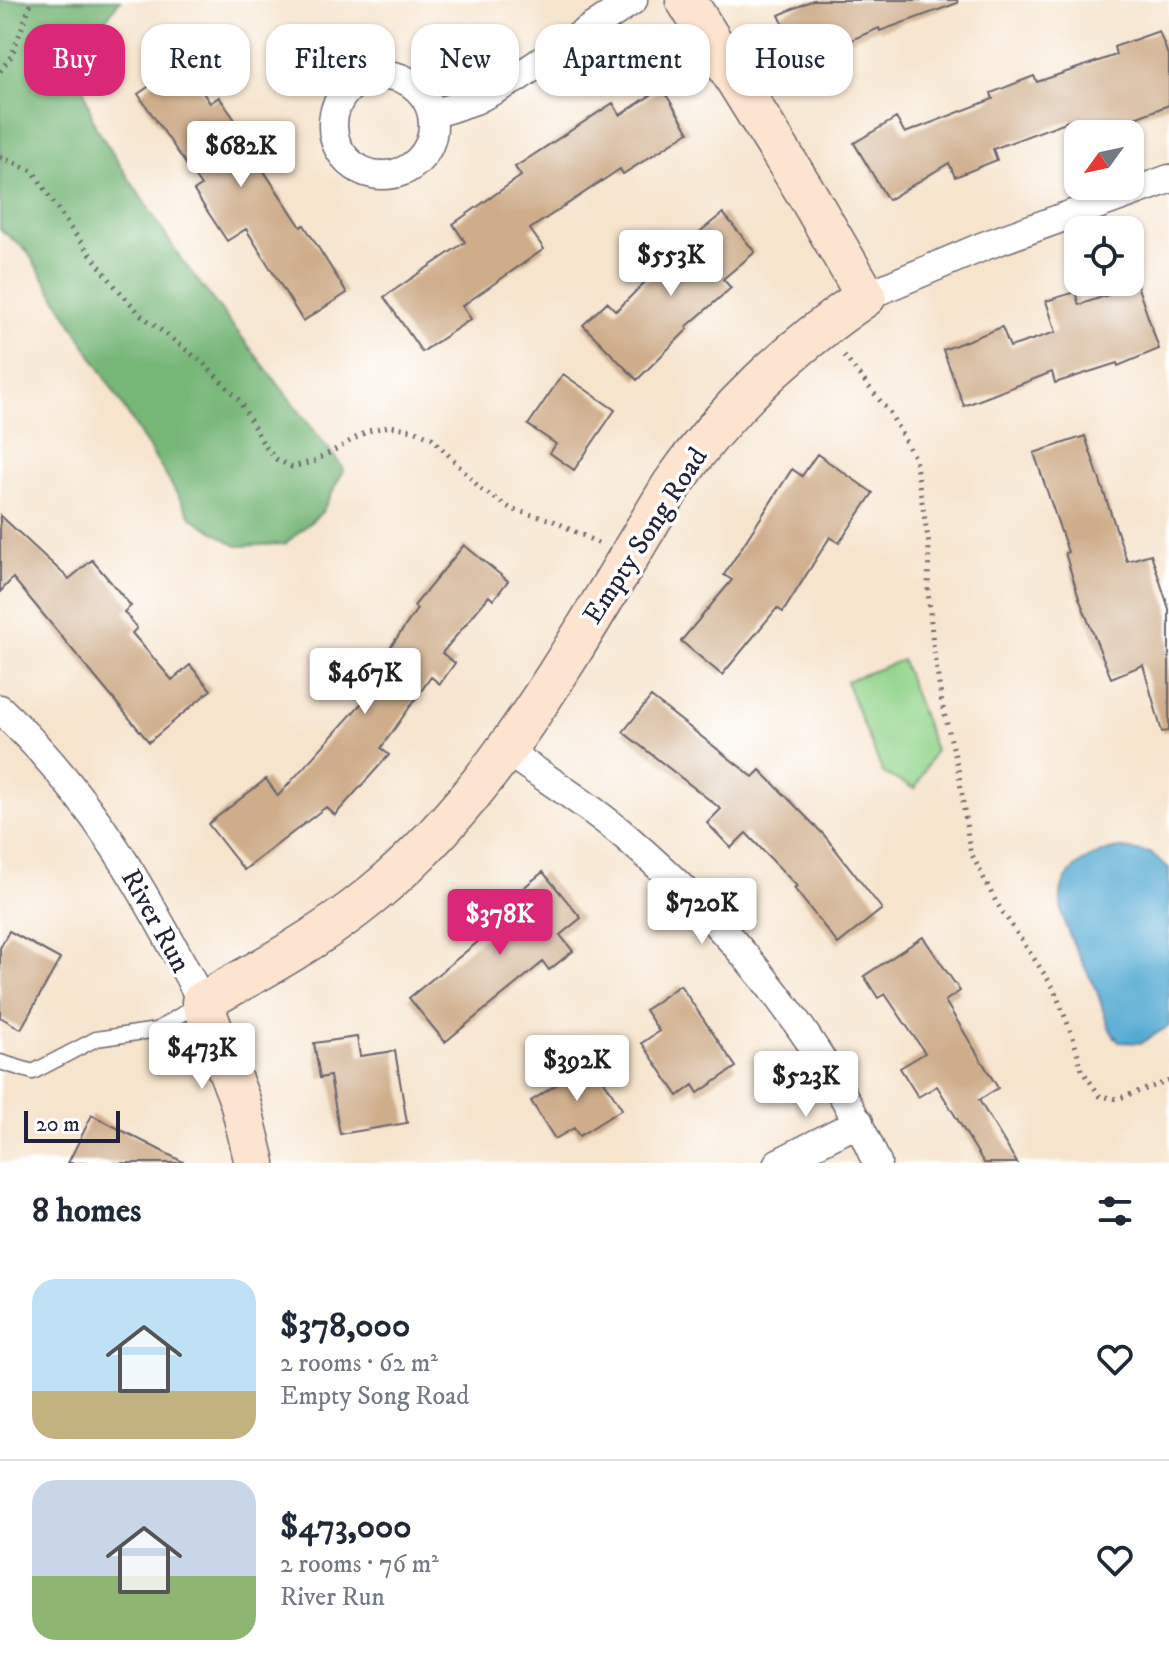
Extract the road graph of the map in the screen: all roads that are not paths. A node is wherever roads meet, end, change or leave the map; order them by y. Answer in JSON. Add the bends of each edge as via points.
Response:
{"nodes":[{"id":1,"x":633,"y":0,"type":"edge"},
{"id":2,"x":686,"y":0,"type":"edge"},
{"id":3,"x":433,"y":114,"type":"dead end"},
{"id":4,"x":1169,"y":179,"type":"edge"},
{"id":5,"x":866,"y":296,"type":"junction"},
{"id":6,"x":0,"y":709,"type":"edge"},
{"id":7,"x":507,"y":751,"type":"junction"},
{"id":8,"x":202,"y":1002,"type":"junction"},
{"id":9,"x":0,"y":1062,"type":"edge"},
{"id":10,"x":859,"y":1122,"type":"junction"},
{"id":11,"x":255,"y":1163,"type":"edge"},
{"id":12,"x":778,"y":1163,"type":"edge"},
{"id":13,"x":877,"y":1163,"type":"edge"}],
"edges":[{"from":1,"to":3,"type":"street","via":[[515,79]]},
{"from":2,"to":5,"type":"street"},
{"from":4,"to":5,"type":"street","name":"Empty Song Road","via":[[984,246]]},
{"from":5,"to":7,"type":"street","name":"Empty Song Road","via":[[822,326],[729,411],[681,472]]},
{"from":6,"to":8,"type":"street","name":"River Run","via":[[105,831],[150,902]]},
{"from":7,"to":8,"type":"street","name":"Empty Song Road","via":[[455,814],[374,894],[328,929]]},
{"from":7,"to":10,"type":"street","via":[[623,835],[709,915],[790,1012]]},
{"from":8,"to":9,"type":"lane","via":[[157,1030],[96,1039],[33,1072]]},
{"from":8,"to":11,"type":"street","name":"River Run","via":[[240,1101]]},
{"from":10,"to":12,"type":"street"},
{"from":10,"to":13,"type":"street"}]}
